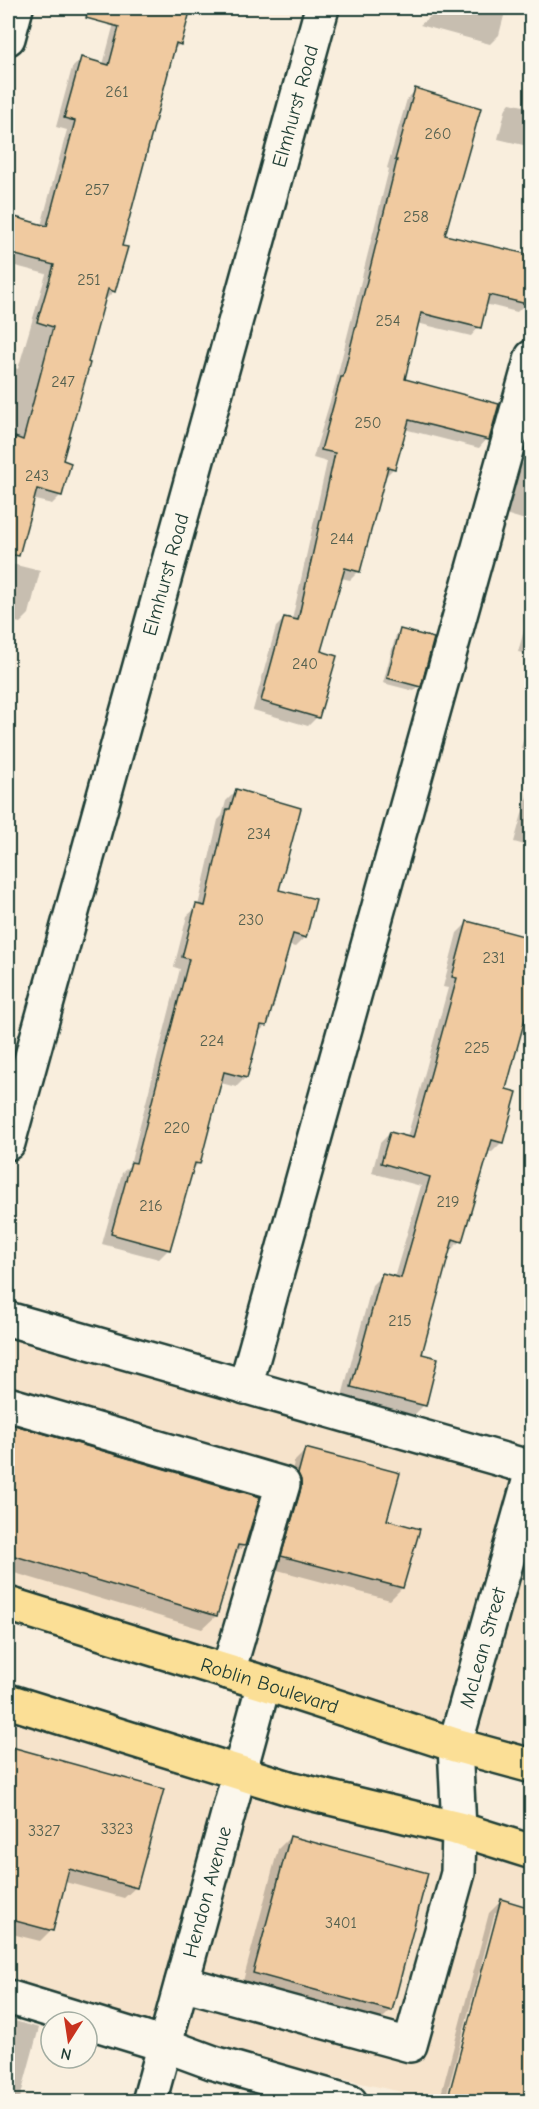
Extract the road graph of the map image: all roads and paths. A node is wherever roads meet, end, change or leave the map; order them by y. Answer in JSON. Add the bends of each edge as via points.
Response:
{"nodes":[{"id":1,"x":16,"y":8,"type":"edge"},
{"id":2,"x":322,"y":8,"type":"edge"},
{"id":3,"x":8,"y":38,"type":"edge"},
{"id":4,"x":531,"y":357,"type":"edge"},
{"id":5,"x":8,"y":1143,"type":"edge"},
{"id":6,"x":8,"y":1318,"type":"edge"},
{"id":7,"x":245,"y":1387,"type":"junction"},
{"id":8,"x":8,"y":1404,"type":"edge"},
{"id":9,"x":531,"y":1470,"type":"edge"},
{"id":10,"x":8,"y":1604,"type":"edge"},
{"id":11,"x":228,"y":1672,"type":"junction"},
{"id":12,"x":264,"y":1683,"type":"junction"},
{"id":13,"x":8,"y":1701,"type":"edge"},
{"id":14,"x":455,"y":1745,"type":"junction"},
{"id":15,"x":531,"y":1766,"type":"edge"},
{"id":16,"x":239,"y":1773,"type":"junction"},
{"id":17,"x":459,"y":1829,"type":"junction"},
{"id":18,"x":531,"y":1852,"type":"edge"},
{"id":19,"x":182,"y":1983,"type":"junction"},
{"id":20,"x":8,"y":1997,"type":"edge"},
{"id":21,"x":165,"y":2045,"type":"junction"},
{"id":22,"x":149,"y":2102,"type":"edge"},
{"id":23,"x":350,"y":2102,"type":"edge"}],
"edges":[{"from":1,"to":3,"type":"street"},
{"from":2,"to":5,"type":"street","name":"Elmhurst Road"},
{"from":4,"to":7,"type":"street"},
{"from":6,"to":7,"type":"street"},
{"from":7,"to":9,"type":"street"},
{"from":8,"to":11,"type":"street","via":[[283,1484]]},
{"from":9,"to":14,"type":"street","name":"McLean Street"},
{"from":10,"to":11,"type":"main road","name":"Roblin Boulevard"},
{"from":11,"to":12,"type":"main road","name":"Roblin Boulevard"},
{"from":12,"to":14,"type":"main road","name":"Roblin Boulevard"},
{"from":12,"to":16,"type":"street","name":"Hendon Avenue"},
{"from":13,"to":16,"type":"main road"},
{"from":14,"to":15,"type":"main road","name":"Roblin Boulevard"},
{"from":14,"to":17,"type":"street","name":"McLean Street"},
{"from":16,"to":17,"type":"main road"},
{"from":16,"to":19,"type":"street","name":"Hendon Avenue"},
{"from":17,"to":18,"type":"main road"},
{"from":17,"to":19,"type":"street","name":"McLean Street","via":[[458,1873],[410,2045]]},
{"from":19,"to":21,"type":"street","name":"Hendon Avenue"},
{"from":20,"to":21,"type":"street"},
{"from":21,"to":22,"type":"street","name":"Hendon Avenue"},
{"from":21,"to":23,"type":"street"}]}
